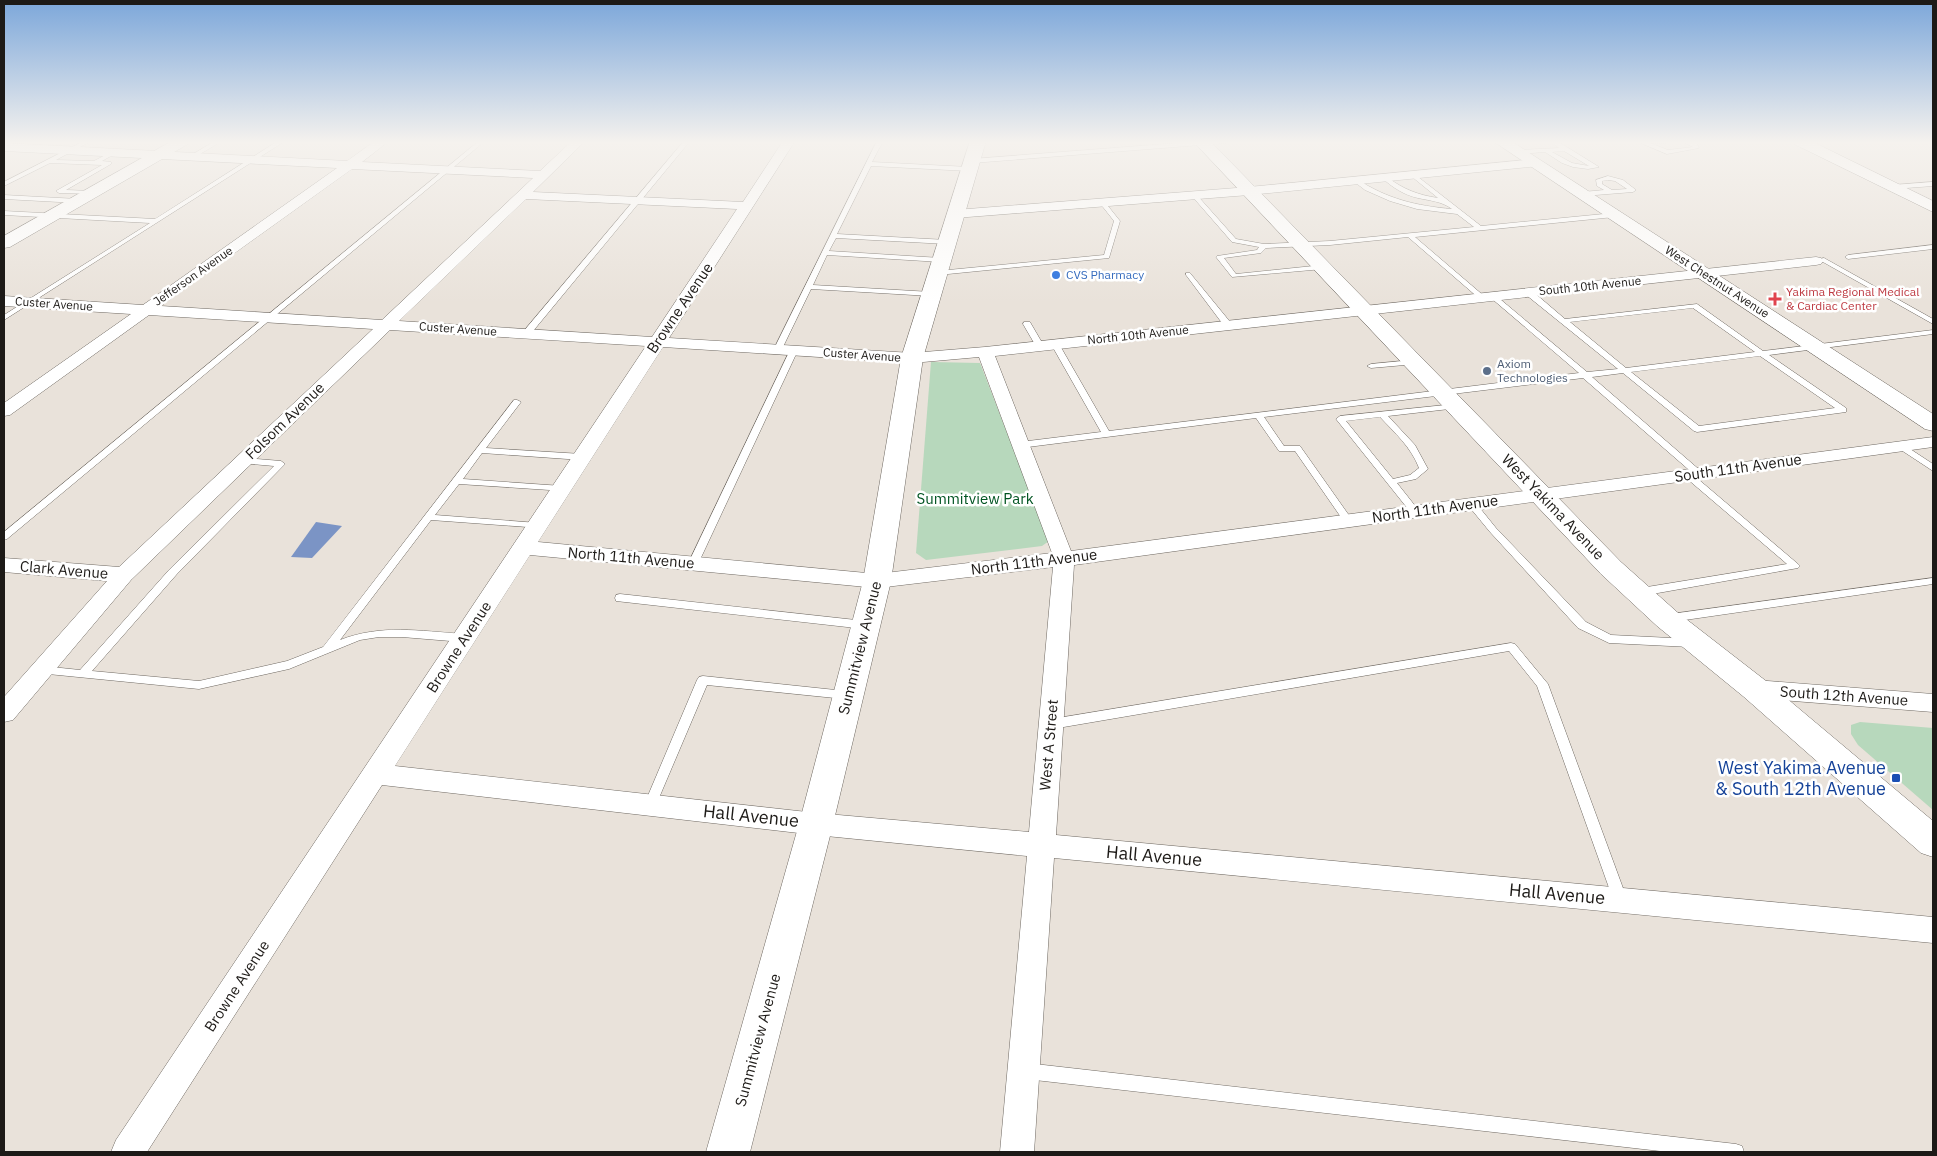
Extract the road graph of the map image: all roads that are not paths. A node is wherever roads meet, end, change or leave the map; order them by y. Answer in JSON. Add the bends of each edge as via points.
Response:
{"nodes":[{"id":1,"x":76,"y":195,"type":"edge"},
{"id":2,"x":89,"y":195,"type":"edge"},
{"id":3,"x":197,"y":195,"type":"edge"},
{"id":4,"x":308,"y":195,"type":"edge"},
{"id":5,"x":417,"y":195,"type":"edge"},
{"id":6,"x":523,"y":195,"type":"joint"},
{"id":7,"x":642,"y":195,"type":"edge"},
{"id":8,"x":754,"y":195,"type":"edge"},
{"id":9,"x":853,"y":195,"type":"edge"},
{"id":10,"x":961,"y":195,"type":"edge"},
{"id":11,"x":1194,"y":195,"type":"joint"},
{"id":12,"x":1253,"y":195,"type":"edge"},
{"id":13,"x":1379,"y":195,"type":"edge"},
{"id":14,"x":1411,"y":195,"type":"edge"},
{"id":15,"x":1438,"y":195,"type":"edge"},
{"id":16,"x":1584,"y":195,"type":"edge"},
{"id":17,"x":1908,"y":195,"type":"edge"},
{"id":18,"x":4,"y":197,"type":"edge"},
{"id":19,"x":85,"y":197,"type":"junction"},
{"id":20,"x":637,"y":201,"type":"junction"},
{"id":21,"x":1446,"y":201,"type":"junction"},
{"id":22,"x":1102,"y":202,"type":"junction"},
{"id":23,"x":747,"y":206,"type":"junction"},
{"id":24,"x":1933,"y":207,"type":"edge"},
{"id":25,"x":1459,"y":212,"type":"junction"},
{"id":26,"x":4,"y":213,"type":"edge"},
{"id":27,"x":955,"y":214,"type":"junction"},
{"id":28,"x":1614,"y":215,"type":"junction"},
{"id":29,"x":51,"y":216,"type":"junction"},
{"id":30,"x":156,"y":221,"type":"junction"},
{"id":31,"x":1479,"y":228,"type":"junction"},
{"id":32,"x":1409,"y":235,"type":"junction"},
{"id":33,"x":833,"y":236,"type":"junction"},
{"id":34,"x":4,"y":242,"type":"edge"},
{"id":35,"x":947,"y":242,"type":"junction"},
{"id":36,"x":1299,"y":243,"type":"junction"},
{"id":37,"x":1264,"y":246,"type":"junction"},
{"id":38,"x":1933,"y":247,"type":"edge"},
{"id":39,"x":825,"y":253,"type":"junction"},
{"id":40,"x":1848,"y":257,"type":"dead end"},
{"id":41,"x":1816,"y":260,"type":"joint"},
{"id":42,"x":939,"y":266,"type":"junction"},
{"id":43,"x":1323,"y":267,"type":"junction"},
{"id":44,"x":1704,"y":273,"type":"junction"},
{"id":45,"x":1188,"y":274,"type":"dead end"},
{"id":46,"x":808,"y":287,"type":"junction"},
{"id":47,"x":1528,"y":292,"type":"junction"},
{"id":48,"x":931,"y":294,"type":"junction"},
{"id":49,"x":1488,"y":297,"type":"junction"},
{"id":50,"x":4,"y":301,"type":"edge"},
{"id":51,"x":29,"y":302,"type":"junction"},
{"id":52,"x":146,"y":310,"type":"junction"},
{"id":53,"x":1364,"y":310,"type":"junction"},
{"id":54,"x":267,"y":317,"type":"junction"},
{"id":55,"x":4,"y":318,"type":"edge"},
{"id":56,"x":1564,"y":321,"type":"junction"},
{"id":57,"x":1933,"y":322,"type":"edge"},
{"id":58,"x":1027,"y":324,"type":"dead end"},
{"id":59,"x":387,"y":325,"type":"junction"},
{"id":60,"x":1228,"y":325,"type":"junction"},
{"id":61,"x":1933,"y":332,"type":"edge"},
{"id":62,"x":526,"y":334,"type":"junction"},
{"id":63,"x":657,"y":342,"type":"junction"},
{"id":64,"x":1047,"y":345,"type":"junction"},
{"id":65,"x":1817,"y":347,"type":"junction"},
{"id":66,"x":778,"y":349,"type":"junction"},
{"id":67,"x":794,"y":350,"type":"junction"},
{"id":68,"x":985,"y":352,"type":"junction"},
{"id":69,"x":1763,"y":354,"type":"junction"},
{"id":70,"x":912,"y":358,"type":"junction"},
{"id":71,"x":1413,"y":362,"type":"junction"},
{"id":72,"x":1371,"y":366,"type":"dead end"},
{"id":73,"x":1624,"y":371,"type":"junction"},
{"id":74,"x":1586,"y":376,"type":"junction"},
{"id":75,"x":1450,"y":399,"type":"junction"},
{"id":76,"x":517,"y":402,"type":"dead end"},
{"id":77,"x":4,"y":411,"type":"edge"},
{"id":78,"x":1382,"y":414,"type":"junction"},
{"id":79,"x":1259,"y":416,"type":"junction"},
{"id":80,"x":1933,"y":424,"type":"edge"},
{"id":81,"x":1106,"y":434,"type":"junction"},
{"id":82,"x":1933,"y":442,"type":"edge"},
{"id":83,"x":1020,"y":445,"type":"junction"},
{"id":84,"x":1902,"y":446,"type":"junction"},
{"id":85,"x":480,"y":450,"type":"junction"},
{"id":86,"x":582,"y":457,"type":"junction"},
{"id":87,"x":244,"y":461,"type":"junction"},
{"id":88,"x":1933,"y":468,"type":"edge"},
{"id":89,"x":1693,"y":474,"type":"junction"},
{"id":90,"x":456,"y":481,"type":"junction"},
{"id":91,"x":1391,"y":482,"type":"junction"},
{"id":92,"x":562,"y":489,"type":"junction"},
{"id":93,"x":1542,"y":495,"type":"junction"},
{"id":94,"x":1472,"y":504,"type":"junction"},
{"id":95,"x":1415,"y":512,"type":"junction"},
{"id":96,"x":428,"y":517,"type":"junction"},
{"id":97,"x":1348,"y":521,"type":"junction"},
{"id":98,"x":538,"y":526,"type":"junction"},
{"id":99,"x":4,"y":537,"type":"edge"},
{"id":100,"x":524,"y":548,"type":"junction"},
{"id":101,"x":1064,"y":559,"type":"junction"},
{"id":102,"x":693,"y":564,"type":"junction"},
{"id":103,"x":4,"y":565,"type":"edge"},
{"id":104,"x":124,"y":575,"type":"junction"},
{"id":105,"x":877,"y":581,"type":"junction"},
{"id":106,"x":1933,"y":581,"type":"edge"},
{"id":107,"x":1638,"y":592,"type":"junction"},
{"id":108,"x":620,"y":598,"type":"dead end"},
{"id":109,"x":1667,"y":619,"type":"junction"},
{"id":110,"x":866,"y":625,"type":"junction"},
{"id":111,"x":464,"y":638,"type":"junction"},
{"id":112,"x":1698,"y":644,"type":"junction"},
{"id":113,"x":326,"y":649,"type":"junction"},
{"id":114,"x":41,"y":670,"type":"junction"},
{"id":115,"x":83,"y":674,"type":"junction"},
{"id":116,"x":1755,"y":689,"type":"junction"},
{"id":117,"x":848,"y":695,"type":"junction"},
{"id":118,"x":1933,"y":703,"type":"edge"},
{"id":119,"x":4,"y":713,"type":"edge"},
{"id":120,"x":1050,"y":725,"type":"junction"},
{"id":121,"x":376,"y":774,"type":"junction"},
{"id":122,"x":650,"y":805,"type":"junction"},
{"id":123,"x":816,"y":824,"type":"junction"},
{"id":124,"x":1933,"y":842,"type":"edge"},
{"id":125,"x":1040,"y":846,"type":"junction"},
{"id":126,"x":1620,"y":900,"type":"junction"},
{"id":127,"x":1933,"y":930,"type":"edge"},
{"id":128,"x":1023,"y":1071,"type":"junction"},
{"id":129,"x":128,"y":1152,"type":"edge"},
{"id":130,"x":728,"y":1152,"type":"edge"},
{"id":131,"x":1017,"y":1152,"type":"edge"},
{"id":132,"x":1736,"y":1152,"type":"edge"}],
"edges":[{"from":1,"to":19,"type":"lane"},
{"from":2,"to":19,"type":"main road"},
{"from":3,"to":30,"type":"lane"},
{"from":4,"to":52,"type":"street","name":"Jefferson Avenue"},
{"from":5,"to":54,"type":"lane"},
{"from":6,"to":20,"type":"street"},
{"from":6,"to":59,"type":"street","name":"Folsom Avenue"},
{"from":7,"to":20,"type":"lane"},
{"from":8,"to":23,"type":"street","name":"Browne Avenue"},
{"from":9,"to":33,"type":"lane"},
{"from":10,"to":27,"type":"main road","name":"Summitview Avenue"},
{"from":11,"to":22,"type":"street"},
{"from":11,"to":37,"type":"lane","via":[[1234,241]]},
{"from":12,"to":36,"type":"main road","name":"West Yakima Avenue"},
{"from":13,"to":25,"type":"lane","via":[[1410,206]]},
{"from":14,"to":21,"type":"lane"},
{"from":15,"to":21,"type":"lane"},
{"from":16,"to":28,"type":"main road","name":"West Chestnut Avenue"},
{"from":17,"to":24,"type":"main road"},
{"from":18,"to":19,"type":"lane"},
{"from":19,"to":29,"type":"main road"},
{"from":20,"to":23,"type":"street"},
{"from":20,"to":62,"type":"lane"},
{"from":21,"to":25,"type":"lane"},
{"from":22,"to":27,"type":"street"},
{"from":22,"to":42,"type":"lane","via":[[1117,221],[1107,257]]},
{"from":23,"to":63,"type":"street","name":"Browne Avenue"},
{"from":25,"to":31,"type":"lane"},
{"from":26,"to":29,"type":"lane"},
{"from":27,"to":35,"type":"main road","name":"Summitview Avenue"},
{"from":28,"to":31,"type":"lane"},
{"from":28,"to":44,"type":"main road","name":"West Chestnut Avenue"},
{"from":29,"to":30,"type":"lane"},
{"from":29,"to":34,"type":"main road"},
{"from":30,"to":51,"type":"lane"},
{"from":31,"to":32,"type":"lane"},
{"from":32,"to":36,"type":"lane"},
{"from":32,"to":49,"type":"lane"},
{"from":33,"to":35,"type":"lane"},
{"from":33,"to":39,"type":"lane"},
{"from":35,"to":42,"type":"main road","name":"Summitview Avenue"},
{"from":36,"to":37,"type":"lane"},
{"from":36,"to":43,"type":"main road","name":"West Yakima Avenue"},
{"from":37,"to":43,"type":"lane","via":[[1259,252],[1219,256],[1234,276]]},
{"from":38,"to":40,"type":"lane"},
{"from":39,"to":42,"type":"lane"},
{"from":39,"to":46,"type":"lane"},
{"from":41,"to":44,"type":"street","name":"South 10th Avenue"},
{"from":41,"to":57,"type":"lane","via":[[1824,260]]},
{"from":42,"to":48,"type":"main road","name":"Summitview Avenue"},
{"from":43,"to":53,"type":"main road","name":"West Yakima Avenue"},
{"from":44,"to":47,"type":"street","name":"South 10th Avenue"},
{"from":44,"to":65,"type":"main road","name":"West Chestnut Avenue"},
{"from":45,"to":60,"type":"lane"},
{"from":46,"to":48,"type":"lane"},
{"from":46,"to":66,"type":"lane"},
{"from":47,"to":49,"type":"street","name":"South 10th Avenue"},
{"from":47,"to":56,"type":"lane"},
{"from":48,"to":70,"type":"main road","name":"Summitview Avenue"},
{"from":49,"to":53,"type":"street","name":"South 10th Avenue"},
{"from":49,"to":74,"type":"lane"},
{"from":50,"to":51,"type":"street","name":"Custer Avenue"},
{"from":51,"to":52,"type":"street","name":"Custer Avenue"},
{"from":51,"to":55,"type":"lane"},
{"from":52,"to":54,"type":"street","name":"Custer Avenue"},
{"from":52,"to":77,"type":"street","name":"Jefferson Avenue"},
{"from":53,"to":60,"type":"street","name":"North 10th Avenue"},
{"from":53,"to":71,"type":"main road","name":"West Yakima Avenue"},
{"from":54,"to":59,"type":"street","name":"Custer Avenue"},
{"from":54,"to":99,"type":"lane"},
{"from":56,"to":69,"type":"lane","via":[[1694,306]]},
{"from":56,"to":73,"type":"lane"},
{"from":58,"to":64,"type":"lane"},
{"from":59,"to":62,"type":"street","name":"Custer Avenue"},
{"from":59,"to":87,"type":"street","name":"Folsom Avenue"},
{"from":60,"to":64,"type":"street","name":"North 10th Avenue"},
{"from":61,"to":65,"type":"lane"},
{"from":62,"to":63,"type":"street","name":"Custer Avenue"},
{"from":63,"to":66,"type":"street","name":"Custer Avenue"},
{"from":63,"to":86,"type":"street","name":"Browne Avenue"},
{"from":64,"to":68,"type":"street","name":"North 10th Avenue"},
{"from":64,"to":81,"type":"lane"},
{"from":65,"to":69,"type":"lane"},
{"from":65,"to":80,"type":"main road","name":"West Chestnut Avenue"},
{"from":66,"to":67,"type":"street","name":"Custer Avenue"},
{"from":67,"to":70,"type":"street","name":"Custer Avenue"},
{"from":67,"to":102,"type":"lane"},
{"from":68,"to":70,"type":"street","name":"North 10th Avenue"},
{"from":68,"to":83,"type":"street","name":"West A Street"},
{"from":69,"to":73,"type":"lane"},
{"from":69,"to":73,"type":"lane","via":[[1843,410],[1697,430]]},
{"from":70,"to":105,"type":"main road","name":"Summitview Avenue"},
{"from":71,"to":72,"type":"lane"},
{"from":71,"to":75,"type":"main road","name":"West Yakima Avenue"},
{"from":73,"to":74,"type":"lane"},
{"from":74,"to":75,"type":"lane"},
{"from":74,"to":89,"type":"lane"},
{"from":75,"to":78,"type":"lane"},
{"from":75,"to":79,"type":"lane"},
{"from":75,"to":93,"type":"main road","name":"West Yakima Avenue"},
{"from":76,"to":85,"type":"lane"},
{"from":78,"to":91,"type":"lane","via":[[1412,449],[1424,469],[1413,477]]},
{"from":78,"to":91,"type":"lane","via":[[1340,419]]},
{"from":79,"to":81,"type":"lane"},
{"from":79,"to":97,"type":"lane","via":[[1282,449],[1297,448]]},
{"from":81,"to":83,"type":"lane"},
{"from":82,"to":84,"type":"street","name":"South 11th Avenue"},
{"from":83,"to":101,"type":"street","name":"West A Street"},
{"from":84,"to":88,"type":"lane"},
{"from":84,"to":89,"type":"street","name":"South 11th Avenue"},
{"from":85,"to":86,"type":"lane"},
{"from":85,"to":90,"type":"lane"},
{"from":86,"to":92,"type":"street","name":"Browne Avenue"},
{"from":87,"to":104,"type":"street","name":"Folsom Avenue"},
{"from":87,"to":115,"type":"lane","via":[[281,464],[173,572]]},
{"from":89,"to":93,"type":"street","name":"South 11th Avenue"},
{"from":89,"to":107,"type":"lane","via":[[1795,566]]},
{"from":90,"to":92,"type":"lane"},
{"from":90,"to":96,"type":"lane"},
{"from":91,"to":95,"type":"lane"},
{"from":92,"to":98,"type":"street","name":"Browne Avenue"},
{"from":93,"to":94,"type":"street","name":"North 11th Avenue"},
{"from":93,"to":107,"type":"main road","name":"West Yakima Avenue"},
{"from":94,"to":95,"type":"street","name":"North 11th Avenue"},
{"from":94,"to":112,"type":"lane","via":[[1582,626],[1609,640]]},
{"from":95,"to":97,"type":"street","name":"North 11th Avenue"},
{"from":96,"to":98,"type":"lane"},
{"from":96,"to":113,"type":"lane"},
{"from":97,"to":101,"type":"street","name":"North 11th Avenue"},
{"from":98,"to":100,"type":"street","name":"Browne Avenue"},
{"from":100,"to":102,"type":"street","name":"North 11th Avenue"},
{"from":100,"to":111,"type":"street","name":"Browne Avenue"},
{"from":101,"to":105,"type":"street","name":"North 11th Avenue"},
{"from":101,"to":120,"type":"street","name":"West A Street"},
{"from":102,"to":105,"type":"street","name":"North 11th Avenue"},
{"from":103,"to":104,"type":"street","name":"Clark Avenue"},
{"from":104,"to":114,"type":"street","name":"Folsom Avenue"},
{"from":105,"to":110,"type":"main road","name":"Summitview Avenue"},
{"from":106,"to":109,"type":"lane"},
{"from":107,"to":109,"type":"main road","name":"West Yakima Avenue"},
{"from":108,"to":110,"type":"lane"},
{"from":109,"to":112,"type":"main road","name":"West Yakima Avenue"},
{"from":110,"to":117,"type":"main road","name":"Summitview Avenue"},
{"from":111,"to":113,"type":"lane","via":[[379,633]]},
{"from":111,"to":121,"type":"street","name":"Browne Avenue"},
{"from":112,"to":116,"type":"main road","name":"West Yakima Avenue"},
{"from":113,"to":115,"type":"lane","via":[[289,665],[199,685]]},
{"from":114,"to":115,"type":"lane"},
{"from":114,"to":119,"type":"street","name":"Folsom Avenue"},
{"from":116,"to":118,"type":"street","name":"South 12th Avenue"},
{"from":116,"to":124,"type":"main road","name":"West Yakima Avenue"},
{"from":117,"to":122,"type":"lane","via":[[703,680]]},
{"from":117,"to":123,"type":"main road","name":"Summitview Avenue"},
{"from":120,"to":125,"type":"street","name":"West A Street"},
{"from":120,"to":126,"type":"lane","via":[[1511,647],[1542,684]]},
{"from":121,"to":122,"type":"street","name":"Hall Avenue"},
{"from":121,"to":129,"type":"street","name":"Browne Avenue"},
{"from":122,"to":123,"type":"street","name":"Hall Avenue"},
{"from":123,"to":125,"type":"street","name":"Hall Avenue"},
{"from":123,"to":130,"type":"main road","name":"Summitview Avenue"},
{"from":125,"to":126,"type":"street","name":"Hall Avenue"},
{"from":125,"to":128,"type":"street","name":"West A Street"},
{"from":126,"to":127,"type":"street","name":"Hall Avenue"},
{"from":128,"to":131,"type":"street","name":"West A Street"},
{"from":128,"to":132,"type":"lane"}]}
